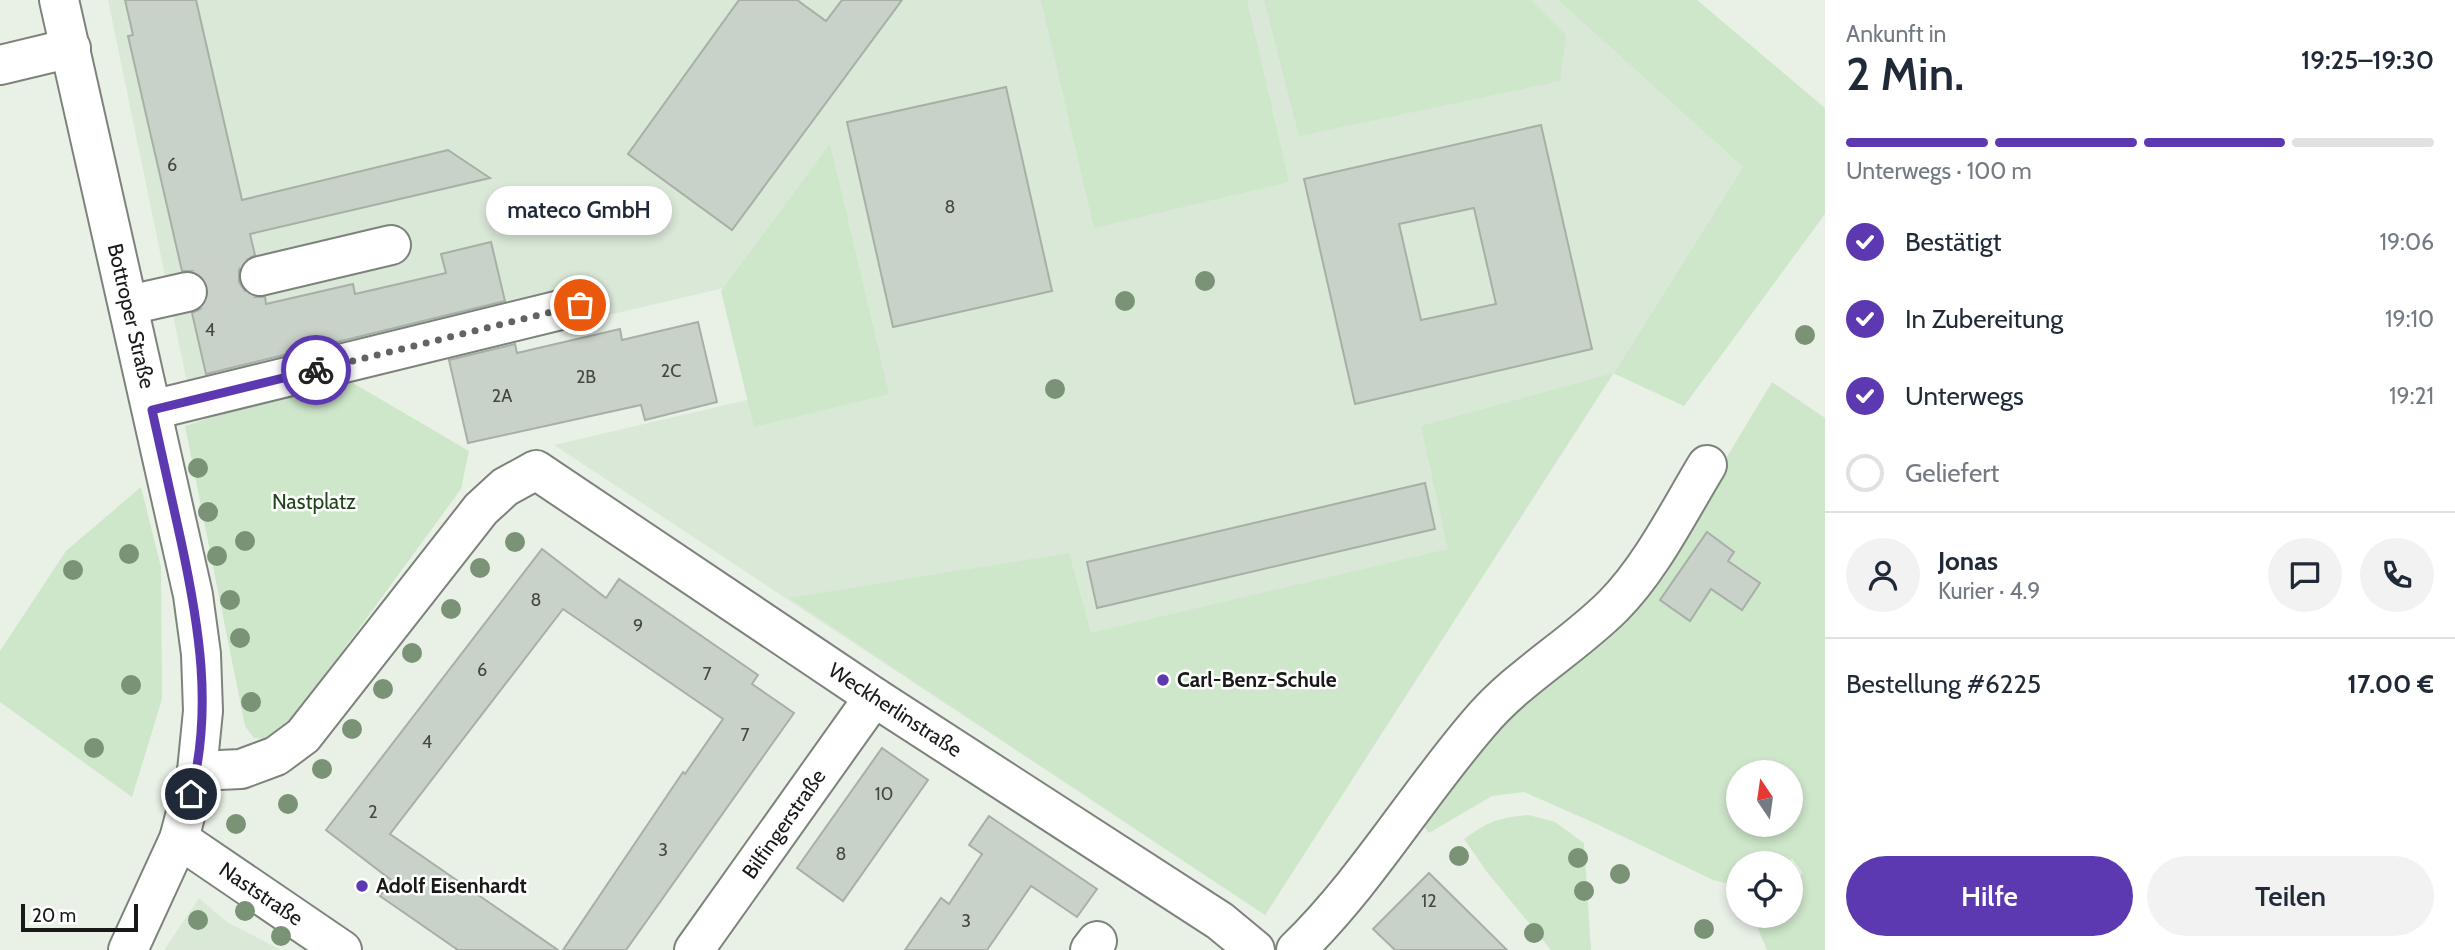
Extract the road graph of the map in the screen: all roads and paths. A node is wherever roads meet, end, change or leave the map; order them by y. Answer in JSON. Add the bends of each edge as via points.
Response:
{"nodes":[{"id":1,"x":59,"y":0,"type":"edge"},
{"id":2,"x":71,"y":48,"type":"junction"},
{"id":3,"x":0,"y":65,"type":"edge"},
{"id":4,"x":391,"y":245,"type":"dead end"},
{"id":5,"x":260,"y":276,"type":"tunnel mouth"},
{"id":6,"x":187,"y":292,"type":"tunnel mouth"},
{"id":7,"x":129,"y":305,"type":"junction"},
{"id":8,"x":580,"y":305,"type":"dead end"},
{"id":9,"x":152,"y":410,"type":"junction"},
{"id":10,"x":1707,"y":465,"type":"dead end"},
{"id":11,"x":874,"y":697,"type":"junction"},
{"id":12,"x":197,"y":771,"type":"junction"},
{"id":13,"x":179,"y":839,"type":"junction"},
{"id":14,"x":128,"y":950,"type":"edge"},
{"id":15,"x":342,"y":950,"type":"edge"},
{"id":16,"x":694,"y":950,"type":"edge"},
{"id":17,"x":1255,"y":950,"type":"edge"},
{"id":18,"x":1296,"y":950,"type":"edge"}],
"edges":[{"from":1,"to":2,"type":"street","name":"Bottroper Straße"},
{"from":2,"to":3,"type":"street"},
{"from":2,"to":7,"type":"street","name":"Bottroper Straße"},
{"from":4,"to":5,"type":"street"},
{"from":6,"to":7,"type":"street"},
{"from":7,"to":9,"type":"street","name":"Bottroper Straße"},
{"from":8,"to":9,"type":"street"},
{"from":9,"to":12,"type":"street","name":"Bottroper Straße","via":[[193,595],[201,654],[203,711]]},
{"from":10,"to":18,"type":"street","via":[[1618,609],[1522,681],[1481,721],[1343,900]]},
{"from":11,"to":12,"type":"street","name":"Weckherlinstraße","via":[[536,470],[505,486],[481,509],[303,736],[276,757],[241,769]]},
{"from":11,"to":16,"type":"street","name":"Bilfingerstraße"},
{"from":11,"to":17,"type":"street","name":"Weckherlinstraße","via":[[1220,921]]},
{"from":12,"to":13,"type":"street","name":"Bottroper Straße"},
{"from":13,"to":14,"type":"street","name":"Bottroper Straße"},
{"from":13,"to":15,"type":"street","name":"Naststraße"}]}
